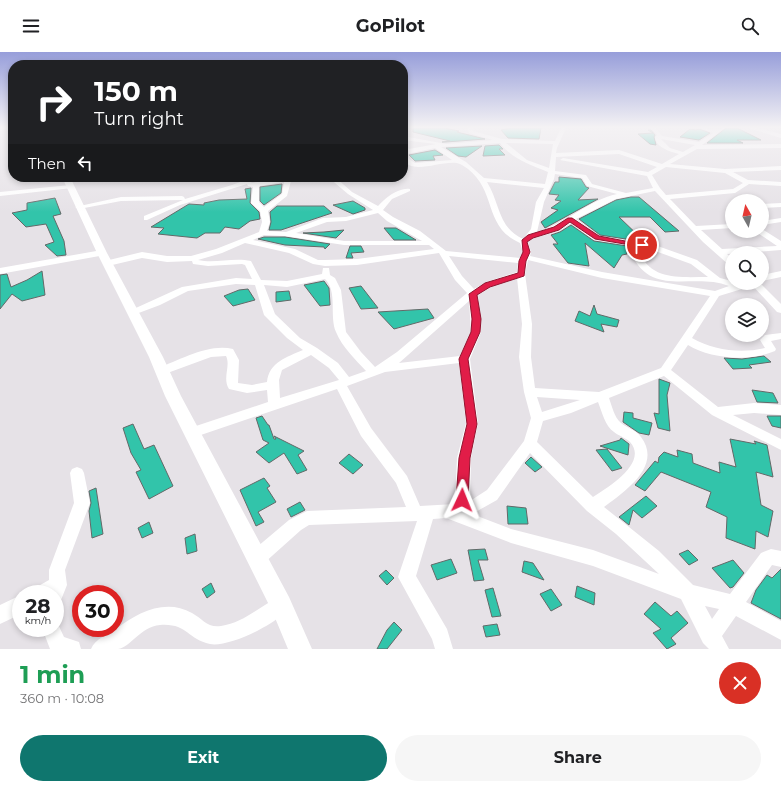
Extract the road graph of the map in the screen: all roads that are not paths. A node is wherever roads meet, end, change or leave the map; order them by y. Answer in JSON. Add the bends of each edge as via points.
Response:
{"nodes":[{"id":1,"x":449,"y":156,"type":"edge"},
{"id":2,"x":518,"y":156,"type":"edge"},
{"id":3,"x":568,"y":156,"type":"edge"},
{"id":4,"x":632,"y":156,"type":"edge"},
{"id":5,"x":681,"y":156,"type":"edge"},
{"id":6,"x":553,"y":157,"type":"junction"},
{"id":7,"x":408,"y":160,"type":"edge"},
{"id":8,"x":458,"y":161,"type":"junction"},
{"id":9,"x":664,"y":165,"type":"junction"},
{"id":10,"x":781,"y":168,"type":"edge"},
{"id":11,"x":551,"y":171,"type":"junction"},
{"id":12,"x":725,"y":171,"type":"junction"},
{"id":13,"x":649,"y":174,"type":"junction"},
{"id":14,"x":482,"y":180,"type":"junction"},
{"id":15,"x":68,"y":182,"type":"edge"},
{"id":16,"x":248,"y":182,"type":"edge"},
{"id":17,"x":275,"y":182,"type":"edge"},
{"id":18,"x":288,"y":182,"type":"edge"},
{"id":19,"x":337,"y":182,"type":"edge"},
{"id":20,"x":747,"y":182,"type":"junction"},
{"id":21,"x":781,"y":184,"type":"edge"},
{"id":22,"x":256,"y":185,"type":"junction"},
{"id":23,"x":238,"y":186,"type":"junction"},
{"id":24,"x":548,"y":186,"type":"junction"},
{"id":25,"x":657,"y":189,"type":"junction"},
{"id":26,"x":408,"y":190,"type":"dead end"},
{"id":27,"x":0,"y":194,"type":"edge"},
{"id":28,"x":624,"y":194,"type":"junction"},
{"id":29,"x":666,"y":197,"type":"junction"},
{"id":30,"x":190,"y":198,"type":"junction"},
{"id":31,"x":781,"y":205,"type":"edge"},
{"id":32,"x":769,"y":206,"type":"edge"},
{"id":33,"x":78,"y":207,"type":"junction"},
{"id":34,"x":264,"y":210,"type":"junction"},
{"id":35,"x":379,"y":210,"type":"junction"},
{"id":36,"x":147,"y":218,"type":"dead end"},
{"id":37,"x":570,"y":219,"type":"junction"},
{"id":38,"x":781,"y":220,"type":"edge"},
{"id":39,"x":769,"y":222,"type":"edge"},
{"id":40,"x":725,"y":226,"type":"edge"},
{"id":41,"x":695,"y":228,"type":"junction"},
{"id":42,"x":263,"y":233,"type":"junction"},
{"id":43,"x":287,"y":234,"type":"junction"},
{"id":44,"x":769,"y":238,"type":"edge"},
{"id":45,"x":527,"y":239,"type":"junction"},
{"id":46,"x":246,"y":241,"type":"junction"},
{"id":47,"x":631,"y":242,"type":"junction"},
{"id":48,"x":430,"y":243,"type":"junction"},
{"id":49,"x":781,"y":246,"type":"edge"},
{"id":50,"x":442,"y":252,"type":"junction"},
{"id":51,"x":720,"y":252,"type":"junction"},
{"id":52,"x":725,"y":257,"type":"edge"},
{"id":53,"x":105,"y":258,"type":"junction"},
{"id":54,"x":188,"y":259,"type":"junction"},
{"id":55,"x":524,"y":259,"type":"junction"},
{"id":56,"x":325,"y":263,"type":"junction"},
{"id":57,"x":0,"y":271,"type":"edge"},
{"id":58,"x":521,"y":274,"type":"junction"},
{"id":59,"x":781,"y":274,"type":"edge"},
{"id":60,"x":326,"y":276,"type":"junction"},
{"id":61,"x":769,"y":277,"type":"edge"},
{"id":62,"x":718,"y":281,"type":"junction"},
{"id":63,"x":725,"y":282,"type":"edge"},
{"id":64,"x":256,"y":283,"type":"junction"},
{"id":65,"x":728,"y":290,"type":"edge"},
{"id":66,"x":762,"y":290,"type":"edge"},
{"id":67,"x":473,"y":294,"type":"junction"},
{"id":68,"x":716,"y":294,"type":"junction"},
{"id":69,"x":781,"y":310,"type":"edge"},
{"id":70,"x":132,"y":312,"type":"junction"},
{"id":71,"x":781,"y":336,"type":"edge"},
{"id":72,"x":685,"y":339,"type":"junction"},
{"id":73,"x":313,"y":350,"type":"junction"},
{"id":74,"x":464,"y":359,"type":"junction"},
{"id":75,"x":385,"y":368,"type":"junction"},
{"id":76,"x":162,"y":370,"type":"junction"},
{"id":77,"x":665,"y":371,"type":"junction"},
{"id":78,"x":374,"y":373,"type":"junction"},
{"id":79,"x":344,"y":383,"type":"junction"},
{"id":80,"x":271,"y":385,"type":"junction"},
{"id":81,"x":530,"y":392,"type":"junction"},
{"id":82,"x":602,"y":397,"type":"junction"},
{"id":83,"x":275,"y":404,"type":"junction"},
{"id":84,"x":781,"y":410,"type":"edge"},
{"id":85,"x":716,"y":412,"type":"junction"},
{"id":86,"x":537,"y":418,"type":"junction"},
{"id":87,"x":192,"y":433,"type":"junction"},
{"id":88,"x":530,"y":443,"type":"junction"},
{"id":89,"x":781,"y":445,"type":"edge"},
{"id":90,"x":77,"y":473,"type":"dead end"},
{"id":91,"x":593,"y":506,"type":"junction"},
{"id":92,"x":456,"y":511,"type":"junction"},
{"id":93,"x":421,"y":513,"type":"junction"},
{"id":94,"x":257,"y":558,"type":"junction"},
{"id":95,"x":781,"y":559,"type":"edge"},
{"id":96,"x":57,"y":585,"type":"edge"},
{"id":97,"x":689,"y":593,"type":"junction"},
{"id":98,"x":733,"y":604,"type":"junction"},
{"id":99,"x":281,"y":605,"type":"junction"},
{"id":100,"x":12,"y":609,"type":"edge"},
{"id":101,"x":0,"y":615,"type":"edge"},
{"id":102,"x":781,"y":631,"type":"edge"},
{"id":103,"x":55,"y":637,"type":"edge"},
{"id":104,"x":715,"y":642,"type":"edge"},
{"id":105,"x":72,"y":649,"type":"edge"},
{"id":106,"x":100,"y":649,"type":"edge"},
{"id":107,"x":300,"y":649,"type":"edge"},
{"id":108,"x":444,"y":649,"type":"edge"}],
"edges":[{"from":1,"to":8,"type":"street"},
{"from":2,"to":11,"type":"street"},
{"from":3,"to":6,"type":"street"},
{"from":4,"to":9,"type":"street"},
{"from":5,"to":9,"type":"street"},
{"from":6,"to":11,"type":"street"},
{"from":6,"to":13,"type":"street"},
{"from":7,"to":8,"type":"street","via":[[414,165]]},
{"from":8,"to":14,"type":"street","via":[[465,163]]},
{"from":9,"to":12,"type":"street"},
{"from":9,"to":13,"type":"street"},
{"from":10,"to":12,"type":"street"},
{"from":11,"to":24,"type":"street"},
{"from":11,"to":28,"type":"street","via":[[584,176],[590,185]]},
{"from":12,"to":20,"type":"street"},
{"from":13,"to":25,"type":"street"},
{"from":14,"to":24,"type":"street"},
{"from":14,"to":45,"type":"street","via":[[492,199],[499,225],[515,239]]},
{"from":15,"to":27,"type":"street"},
{"from":15,"to":33,"type":"street"},
{"from":16,"to":23,"type":"street"},
{"from":17,"to":22,"type":"street"},
{"from":18,"to":34,"type":"street","via":[[285,195]]},
{"from":19,"to":35,"type":"street"},
{"from":20,"to":21,"type":"street"},
{"from":20,"to":29,"type":"street","via":[[735,191]]},
{"from":22,"to":23,"type":"street"},
{"from":22,"to":34,"type":"street","via":[[255,203]]},
{"from":23,"to":30,"type":"street"},
{"from":24,"to":45,"type":"street","via":[[540,202],[534,230]]},
{"from":25,"to":28,"type":"street"},
{"from":25,"to":29,"type":"street"},
{"from":26,"to":35,"type":"street","via":[[390,198]]},
{"from":28,"to":37,"type":"street"},
{"from":29,"to":41,"type":"street"},
{"from":30,"to":33,"type":"street","via":[[121,199]]},
{"from":30,"to":36,"type":"street"},
{"from":31,"to":32,"type":"street"},
{"from":33,"to":53,"type":"street"},
{"from":34,"to":42,"type":"street","via":[[266,222]]},
{"from":35,"to":43,"type":"street","via":[[360,217],[326,220]]},
{"from":35,"to":48,"type":"street"},
{"from":37,"to":45,"type":"street","via":[[556,229]]},
{"from":37,"to":47,"type":"street","via":[[597,238]]},
{"from":38,"to":39,"type":"street"},
{"from":40,"to":41,"type":"street"},
{"from":41,"to":51,"type":"street"},
{"from":42,"to":43,"type":"street"},
{"from":42,"to":46,"type":"street"},
{"from":43,"to":48,"type":"street","via":[[344,243]]},
{"from":44,"to":49,"type":"street"},
{"from":45,"to":55,"type":"street"},
{"from":46,"to":54,"type":"street","via":[[211,254]]},
{"from":46,"to":56,"type":"street","via":[[292,251],[316,262]]},
{"from":47,"to":62,"type":"street","via":[[694,262]]},
{"from":47,"to":62,"type":"street","via":[[636,257],[644,268],[651,272],[676,279]]},
{"from":48,"to":50,"type":"street"},
{"from":49,"to":51,"type":"street"},
{"from":50,"to":55,"type":"street"},
{"from":50,"to":56,"type":"street"},
{"from":50,"to":67,"type":"street","via":[[458,278]]},
{"from":51,"to":52,"type":"street"},
{"from":53,"to":54,"type":"street","via":[[142,255],[156,259]]},
{"from":53,"to":57,"type":"street"},
{"from":53,"to":70,"type":"street"},
{"from":54,"to":64,"type":"street","via":[[200,263],[247,263]]},
{"from":55,"to":58,"type":"street"},
{"from":55,"to":68,"type":"street"},
{"from":56,"to":60,"type":"street"},
{"from":58,"to":67,"type":"street","via":[[487,285]]},
{"from":58,"to":81,"type":"street","via":[[526,306],[525,357]]},
{"from":59,"to":61,"type":"street"},
{"from":60,"to":64,"type":"street","via":[[293,284]]},
{"from":60,"to":78,"type":"street","via":[[330,278],[336,290],[341,332]]},
{"from":62,"to":63,"type":"street"},
{"from":64,"to":70,"type":"street","via":[[236,281],[185,288],[157,303]]},
{"from":64,"to":73,"type":"street","via":[[264,296],[267,312],[299,343]]},
{"from":65,"to":68,"type":"street"},
{"from":66,"to":69,"type":"street"},
{"from":67,"to":74,"type":"street","via":[[476,332]]},
{"from":67,"to":75,"type":"street","via":[[440,319]]},
{"from":68,"to":72,"type":"street"},
{"from":70,"to":76,"type":"street"},
{"from":71,"to":72,"type":"street","via":[[768,337],[765,340],[771,349],[768,351],[744,352],[714,351]]},
{"from":72,"to":77,"type":"street"},
{"from":73,"to":79,"type":"street","via":[[341,371]]},
{"from":73,"to":80,"type":"street","via":[[281,364],[272,376]]},
{"from":74,"to":75,"type":"street"},
{"from":74,"to":92,"type":"street","via":[[472,424]]},
{"from":75,"to":78,"type":"street"},
{"from":76,"to":80,"type":"street","via":[[210,353],[228,352],[234,361],[231,380],[234,386],[253,389]]},
{"from":76,"to":87,"type":"street"},
{"from":77,"to":82,"type":"street"},
{"from":77,"to":85,"type":"street"},
{"from":78,"to":79,"type":"street"},
{"from":79,"to":83,"type":"street"},
{"from":79,"to":93,"type":"street","via":[[366,432],[402,480]]},
{"from":80,"to":83,"type":"street"},
{"from":81,"to":82,"type":"street"},
{"from":81,"to":86,"type":"street"},
{"from":82,"to":86,"type":"street"},
{"from":82,"to":91,"type":"street","via":[[615,426],[637,441],[642,454],[637,470]]},
{"from":83,"to":87,"type":"street"},
{"from":84,"to":85,"type":"street","via":[[754,408]]},
{"from":85,"to":89,"type":"street"},
{"from":86,"to":88,"type":"street"},
{"from":87,"to":94,"type":"street"},
{"from":88,"to":91,"type":"street","via":[[546,462]]},
{"from":88,"to":92,"type":"street","via":[[492,495],[473,507]]},
{"from":90,"to":96,"type":"street","via":[[82,503],[57,570]]},
{"from":91,"to":97,"type":"street","via":[[642,546]]},
{"from":92,"to":93,"type":"street"},
{"from":92,"to":97,"type":"street","via":[[511,536],[593,558]]},
{"from":93,"to":94,"type":"street","via":[[308,518]]},
{"from":93,"to":108,"type":"street","via":[[407,576],[440,636]]},
{"from":94,"to":99,"type":"street"},
{"from":95,"to":98,"type":"street","via":[[767,559]]},
{"from":97,"to":98,"type":"street"},
{"from":97,"to":104,"type":"street"},
{"from":98,"to":102,"type":"street"},
{"from":98,"to":104,"type":"street"},
{"from":99,"to":106,"type":"street","via":[[239,630],[216,637],[203,633],[183,618],[160,616],[144,620]]},
{"from":99,"to":107,"type":"street"},
{"from":100,"to":101,"type":"street"},
{"from":103,"to":105,"type":"street","via":[[58,645]]}]}
